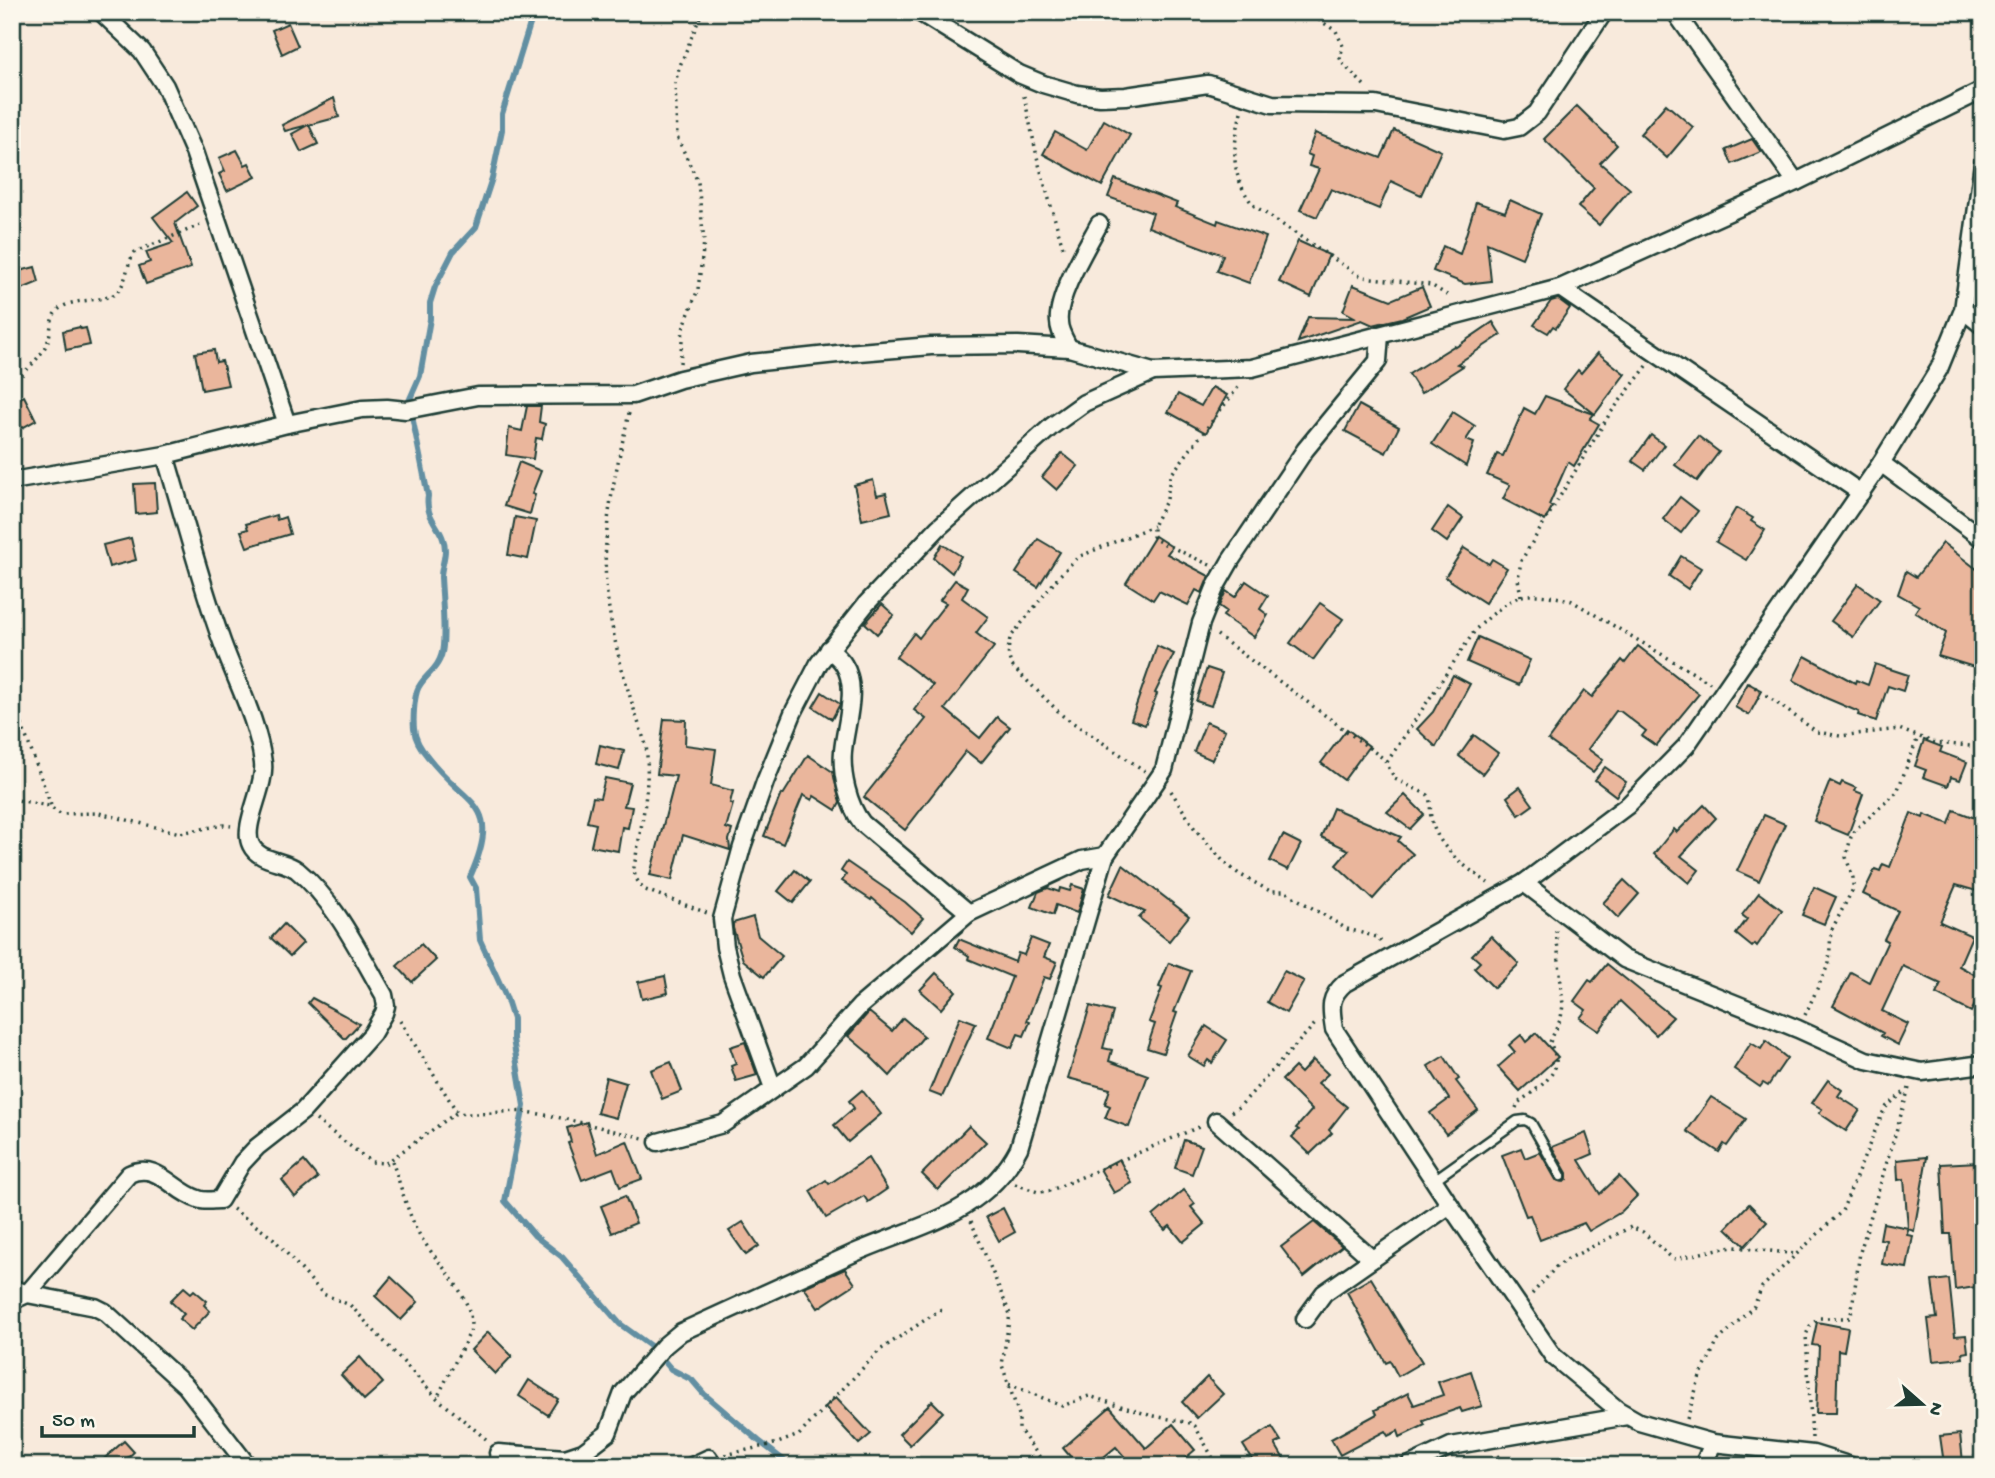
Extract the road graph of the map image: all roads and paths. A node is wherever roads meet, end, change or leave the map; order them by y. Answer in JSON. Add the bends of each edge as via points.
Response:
{"nodes":[{"id":1,"x":102,"y":12,"type":"edge"},
{"id":2,"x":702,"y":12,"type":"edge"},
{"id":3,"x":919,"y":12,"type":"edge"},
{"id":4,"x":1307,"y":12,"type":"edge"},
{"id":5,"x":1604,"y":12,"type":"edge"},
{"id":6,"x":1675,"y":12,"type":"edge"},
{"id":7,"x":1019,"y":74,"type":"junction"},
{"id":8,"x":1983,"y":90,"type":"edge"},
{"id":9,"x":1244,"y":96,"type":"junction"},
{"id":10,"x":1376,"y":105,"type":"junction"},
{"id":11,"x":1983,"y":163,"type":"edge"},
{"id":12,"x":1796,"y":182,"type":"junction"},
{"id":13,"x":218,"y":218,"type":"junction"},
{"id":14,"x":1099,"y":224,"type":"dead end"},
{"id":15,"x":1072,"y":276,"type":"junction"},
{"id":16,"x":1560,"y":288,"type":"junction"},
{"id":17,"x":1963,"y":310,"type":"junction"},
{"id":18,"x":1467,"y":313,"type":"junction"},
{"id":19,"x":1983,"y":326,"type":"edge"},
{"id":20,"x":1380,"y":335,"type":"junction"},
{"id":21,"x":1069,"y":348,"type":"junction"},
{"id":22,"x":1656,"y":354,"type":"junction"},
{"id":23,"x":1252,"y":368,"type":"junction"},
{"id":24,"x":1153,"y":372,"type":"junction"},
{"id":25,"x":680,"y":379,"type":"junction"},
{"id":26,"x":12,"y":385,"type":"edge"},
{"id":27,"x":633,"y":395,"type":"junction"},
{"id":28,"x":286,"y":424,"type":"junction"},
{"id":29,"x":165,"y":455,"type":"junction"},
{"id":30,"x":1881,"y":463,"type":"junction"},
{"id":31,"x":12,"y":481,"type":"edge"},
{"id":32,"x":1861,"y":493,"type":"junction"},
{"id":33,"x":1153,"y":526,"type":"junction"},
{"id":34,"x":1983,"y":538,"type":"edge"},
{"id":35,"x":1224,"y":571,"type":"junction"},
{"id":36,"x":1521,"y":596,"type":"junction"},
{"id":37,"x":1200,"y":623,"type":"junction"},
{"id":38,"x":829,"y":649,"type":"junction"},
{"id":39,"x":1736,"y":673,"type":"junction"},
{"id":40,"x":1723,"y":692,"type":"junction"},
{"id":41,"x":12,"y":698,"type":"edge"},
{"id":42,"x":1918,"y":737,"type":"junction"},
{"id":43,"x":1983,"y":747,"type":"edge"},
{"id":44,"x":1387,"y":762,"type":"junction"},
{"id":45,"x":1160,"y":777,"type":"junction"},
{"id":46,"x":12,"y":799,"type":"edge"},
{"id":47,"x":52,"y":808,"type":"junction"},
{"id":48,"x":248,"y":832,"type":"junction"},
{"id":49,"x":1105,"y":856,"type":"junction"},
{"id":50,"x":1524,"y":883,"type":"junction"},
{"id":51,"x":1504,"y":894,"type":"junction"},
{"id":52,"x":1554,"y":907,"type":"junction"},
{"id":53,"x":969,"y":913,"type":"junction"},
{"id":54,"x":722,"y":919,"type":"junction"},
{"id":55,"x":1395,"y":955,"type":"junction"},
{"id":56,"x":384,"y":995,"type":"junction"},
{"id":57,"x":1331,"y":1006,"type":"junction"},
{"id":58,"x":1798,"y":1029,"type":"junction"},
{"id":59,"x":1983,"y":1064,"type":"edge"},
{"id":60,"x":1922,"y":1072,"type":"junction"},
{"id":61,"x":773,"y":1088,"type":"junction"},
{"id":62,"x":1908,"y":1089,"type":"junction"},
{"id":63,"x":303,"y":1111,"type":"junction"},
{"id":64,"x":457,"y":1112,"type":"junction"},
{"id":65,"x":1216,"y":1121,"type":"junction"},
{"id":66,"x":1517,"y":1121,"type":"junction"},
{"id":67,"x":658,"y":1142,"type":"joint"},
{"id":68,"x":392,"y":1161,"type":"junction"},
{"id":69,"x":1561,"y":1176,"type":"dead end"},
{"id":70,"x":999,"y":1180,"type":"junction"},
{"id":71,"x":1434,"y":1180,"type":"junction"},
{"id":72,"x":220,"y":1200,"type":"junction"},
{"id":73,"x":964,"y":1205,"type":"junction"},
{"id":74,"x":1450,"y":1205,"type":"junction"},
{"id":75,"x":1797,"y":1255,"type":"junction"},
{"id":76,"x":1372,"y":1259,"type":"junction"},
{"id":77,"x":17,"y":1294,"type":"edge"},
{"id":78,"x":1521,"y":1306,"type":"junction"},
{"id":79,"x":943,"y":1308,"type":"dead end"},
{"id":80,"x":1306,"y":1319,"type":"dead end"},
{"id":81,"x":1009,"y":1384,"type":"junction"},
{"id":82,"x":437,"y":1398,"type":"junction"},
{"id":83,"x":1628,"y":1416,"type":"junction"},
{"id":84,"x":1684,"y":1434,"type":"junction"},
{"id":85,"x":1713,"y":1443,"type":"junction"},
{"id":86,"x":498,"y":1452,"type":"joint"},
{"id":87,"x":1813,"y":1454,"type":"junction"},
{"id":88,"x":709,"y":1458,"type":"joint"},
{"id":89,"x":248,"y":1466,"type":"edge"},
{"id":90,"x":692,"y":1466,"type":"edge"},
{"id":91,"x":1052,"y":1466,"type":"edge"},
{"id":92,"x":1226,"y":1466,"type":"edge"},
{"id":93,"x":1408,"y":1466,"type":"edge"},
{"id":94,"x":1703,"y":1466,"type":"edge"},
{"id":95,"x":1851,"y":1466,"type":"edge"}],
"edges":[{"from":1,"to":13,"type":"street","via":[[142,51],[165,86]]},
{"from":2,"to":25,"type":"path","via":[[675,83],[677,137],[698,182],[704,242],[698,289],[682,329]]},
{"from":3,"to":7,"type":"street"},
{"from":4,"to":10,"type":"path","via":[[1336,31],[1343,46],[1342,63]]},
{"from":5,"to":10,"type":"street","via":[[1537,113],[1519,127],[1504,130]]},
{"from":6,"to":12,"type":"street"},
{"from":7,"to":9,"type":"street","via":[[1100,97],[1208,84]]},
{"from":7,"to":15,"type":"path","via":[[1038,162]]},
{"from":8,"to":12,"type":"street"},
{"from":9,"to":10,"type":"street","via":[[1281,105]]},
{"from":9,"to":18,"type":"path","via":[[1233,146],[1252,205],[1346,269],[1363,276],[1437,287]]},
{"from":11,"to":17,"type":"street"},
{"from":12,"to":16,"type":"street"},
{"from":13,"to":26,"type":"path","via":[[135,252],[113,295],[58,310],[44,349]]},
{"from":13,"to":28,"type":"street"},
{"from":14,"to":15,"type":"street"},
{"from":15,"to":21,"type":"street","via":[[1058,315]]},
{"from":16,"to":18,"type":"street"},
{"from":16,"to":22,"type":"street"},
{"from":17,"to":19,"type":"street"},
{"from":17,"to":30,"type":"street","via":[[1939,369]]},
{"from":18,"to":20,"type":"street"},
{"from":20,"to":23,"type":"street"},
{"from":20,"to":35,"type":"street","via":[[1378,361],[1305,450]]},
{"from":21,"to":24,"type":"street"},
{"from":21,"to":25,"type":"street","via":[[931,346],[751,363]]},
{"from":22,"to":32,"type":"street"},
{"from":22,"to":36,"type":"path","via":[[1609,415],[1521,561]]},
{"from":23,"to":24,"type":"street"},
{"from":23,"to":33,"type":"path","via":[[1170,476],[1167,499]]},
{"from":24,"to":38,"type":"street","via":[[1084,403],[1052,426],[938,527]]},
{"from":25,"to":27,"type":"street"},
{"from":27,"to":28,"type":"street","via":[[478,396],[406,410],[362,409]]},
{"from":27,"to":54,"type":"path","via":[[614,479],[606,562],[607,593],[621,664],[648,758],[635,877],[642,889]]},
{"from":28,"to":29,"type":"street"},
{"from":29,"to":31,"type":"street"},
{"from":29,"to":48,"type":"street","via":[[262,759],[262,782]]},
{"from":30,"to":32,"type":"street"},
{"from":30,"to":34,"type":"street"},
{"from":32,"to":39,"type":"street"},
{"from":33,"to":35,"type":"path","via":[[1156,540]]},
{"from":33,"to":45,"type":"path","via":[[1078,557],[1010,639],[1008,659],[1063,716]]},
{"from":35,"to":37,"type":"street"},
{"from":36,"to":40,"type":"path","via":[[1572,601]]},
{"from":36,"to":44,"type":"path","via":[[1476,629]]},
{"from":37,"to":44,"type":"path"},
{"from":37,"to":45,"type":"street"},
{"from":38,"to":53,"type":"street","via":[[848,673],[843,754],[856,815]]},
{"from":38,"to":54,"type":"street","via":[[793,713],[765,782]]},
{"from":39,"to":40,"type":"street"},
{"from":39,"to":42,"type":"path","via":[[1817,732],[1840,736],[1899,729]]},
{"from":40,"to":50,"type":"street","via":[[1686,746],[1628,805]]},
{"from":41,"to":47,"type":"path"},
{"from":42,"to":43,"type":"path"},
{"from":42,"to":58,"type":"path","via":[[1898,792],[1851,837],[1846,857],[1853,889],[1831,931],[1829,963]]},
{"from":44,"to":51,"type":"path","via":[[1395,779],[1430,798],[1434,827],[1455,858]]},
{"from":45,"to":49,"type":"street"},
{"from":45,"to":55,"type":"path","via":[[1186,818],[1238,874],[1270,891],[1284,891],[1351,931],[1377,937]]},
{"from":46,"to":47,"type":"path"},
{"from":47,"to":48,"type":"path","via":[[65,814],[99,813],[180,833],[223,825]]},
{"from":48,"to":56,"type":"street","via":[[257,852],[295,869],[316,888]]},
{"from":49,"to":53,"type":"street","via":[[1082,860]]},
{"from":49,"to":70,"type":"street","via":[[1020,1148]]},
{"from":50,"to":51,"type":"street"},
{"from":50,"to":52,"type":"street"},
{"from":51,"to":55,"type":"street"},
{"from":52,"to":58,"type":"street","via":[[1624,959]]},
{"from":52,"to":66,"type":"path","via":[[1563,1005],[1550,1042],[1555,1066],[1551,1076],[1518,1103]]},
{"from":53,"to":61,"type":"street","via":[[860,1006],[806,1066]]},
{"from":54,"to":61,"type":"street","via":[[732,975]]},
{"from":55,"to":57,"type":"street","via":[[1345,983],[1334,992]]},
{"from":56,"to":63,"type":"street","via":[[384,1013],[372,1034]]},
{"from":56,"to":64,"type":"path"},
{"from":57,"to":65,"type":"path","via":[[1240,1105]]},
{"from":57,"to":71,"type":"street","via":[[1334,1028]]},
{"from":58,"to":60,"type":"street","via":[[1866,1060]]},
{"from":59,"to":60,"type":"street"},
{"from":60,"to":62,"type":"path"},
{"from":61,"to":67,"type":"street","via":[[723,1124]]},
{"from":62,"to":75,"type":"path","via":[[1882,1114],[1842,1211]]},
{"from":62,"to":87,"type":"path","via":[[1860,1252],[1850,1318],[1819,1318],[1806,1335]]},
{"from":63,"to":68,"type":"path","via":[[371,1163]]},
{"from":63,"to":72,"type":"street","via":[[242,1163]]},
{"from":64,"to":67,"type":"path","via":[[526,1112]]},
{"from":64,"to":68,"type":"path"},
{"from":65,"to":70,"type":"path","via":[[1049,1191]]},
{"from":65,"to":76,"type":"street"},
{"from":66,"to":69,"type":"lane","via":[[1531,1123]]},
{"from":66,"to":71,"type":"lane"},
{"from":68,"to":82,"type":"path","via":[[417,1230],[470,1308],[470,1332]]},
{"from":70,"to":73,"type":"street"},
{"from":71,"to":74,"type":"street"},
{"from":72,"to":77,"type":"street","via":[[198,1200],[151,1171],[139,1169],[129,1174]]},
{"from":72,"to":82,"type":"path","via":[[263,1229],[323,1294],[350,1305]]},
{"from":73,"to":81,"type":"path","via":[[1010,1314],[1002,1365]]},
{"from":73,"to":86,"type":"street","via":[[681,1332],[623,1393],[608,1433],[583,1452],[565,1458]]},
{"from":74,"to":76,"type":"street"},
{"from":74,"to":78,"type":"street"},
{"from":75,"to":78,"type":"path","via":[[1735,1247],[1676,1259],[1631,1227],[1556,1267]]},
{"from":75,"to":84,"type":"path","via":[[1762,1287],[1754,1306],[1718,1341],[1700,1376]]},
{"from":76,"to":80,"type":"street","via":[[1324,1293]]},
{"from":77,"to":89,"type":"street","via":[[105,1312],[186,1386]]},
{"from":78,"to":83,"type":"street","via":[[1553,1356]]},
{"from":79,"to":88,"type":"path","via":[[880,1350],[799,1435],[778,1444]]},
{"from":81,"to":91,"type":"path","via":[[1020,1431],[1044,1463]]},
{"from":81,"to":92,"type":"path","via":[[1062,1406],[1089,1396],[1190,1423],[1214,1460]]},
{"from":82,"to":86,"type":"path"},
{"from":83,"to":84,"type":"street"},
{"from":83,"to":93,"type":"street","via":[[1451,1446]]},
{"from":84,"to":85,"type":"street"},
{"from":85,"to":87,"type":"street"},
{"from":85,"to":94,"type":"street"},
{"from":87,"to":95,"type":"street"},
{"from":88,"to":90,"type":"street"}]}
